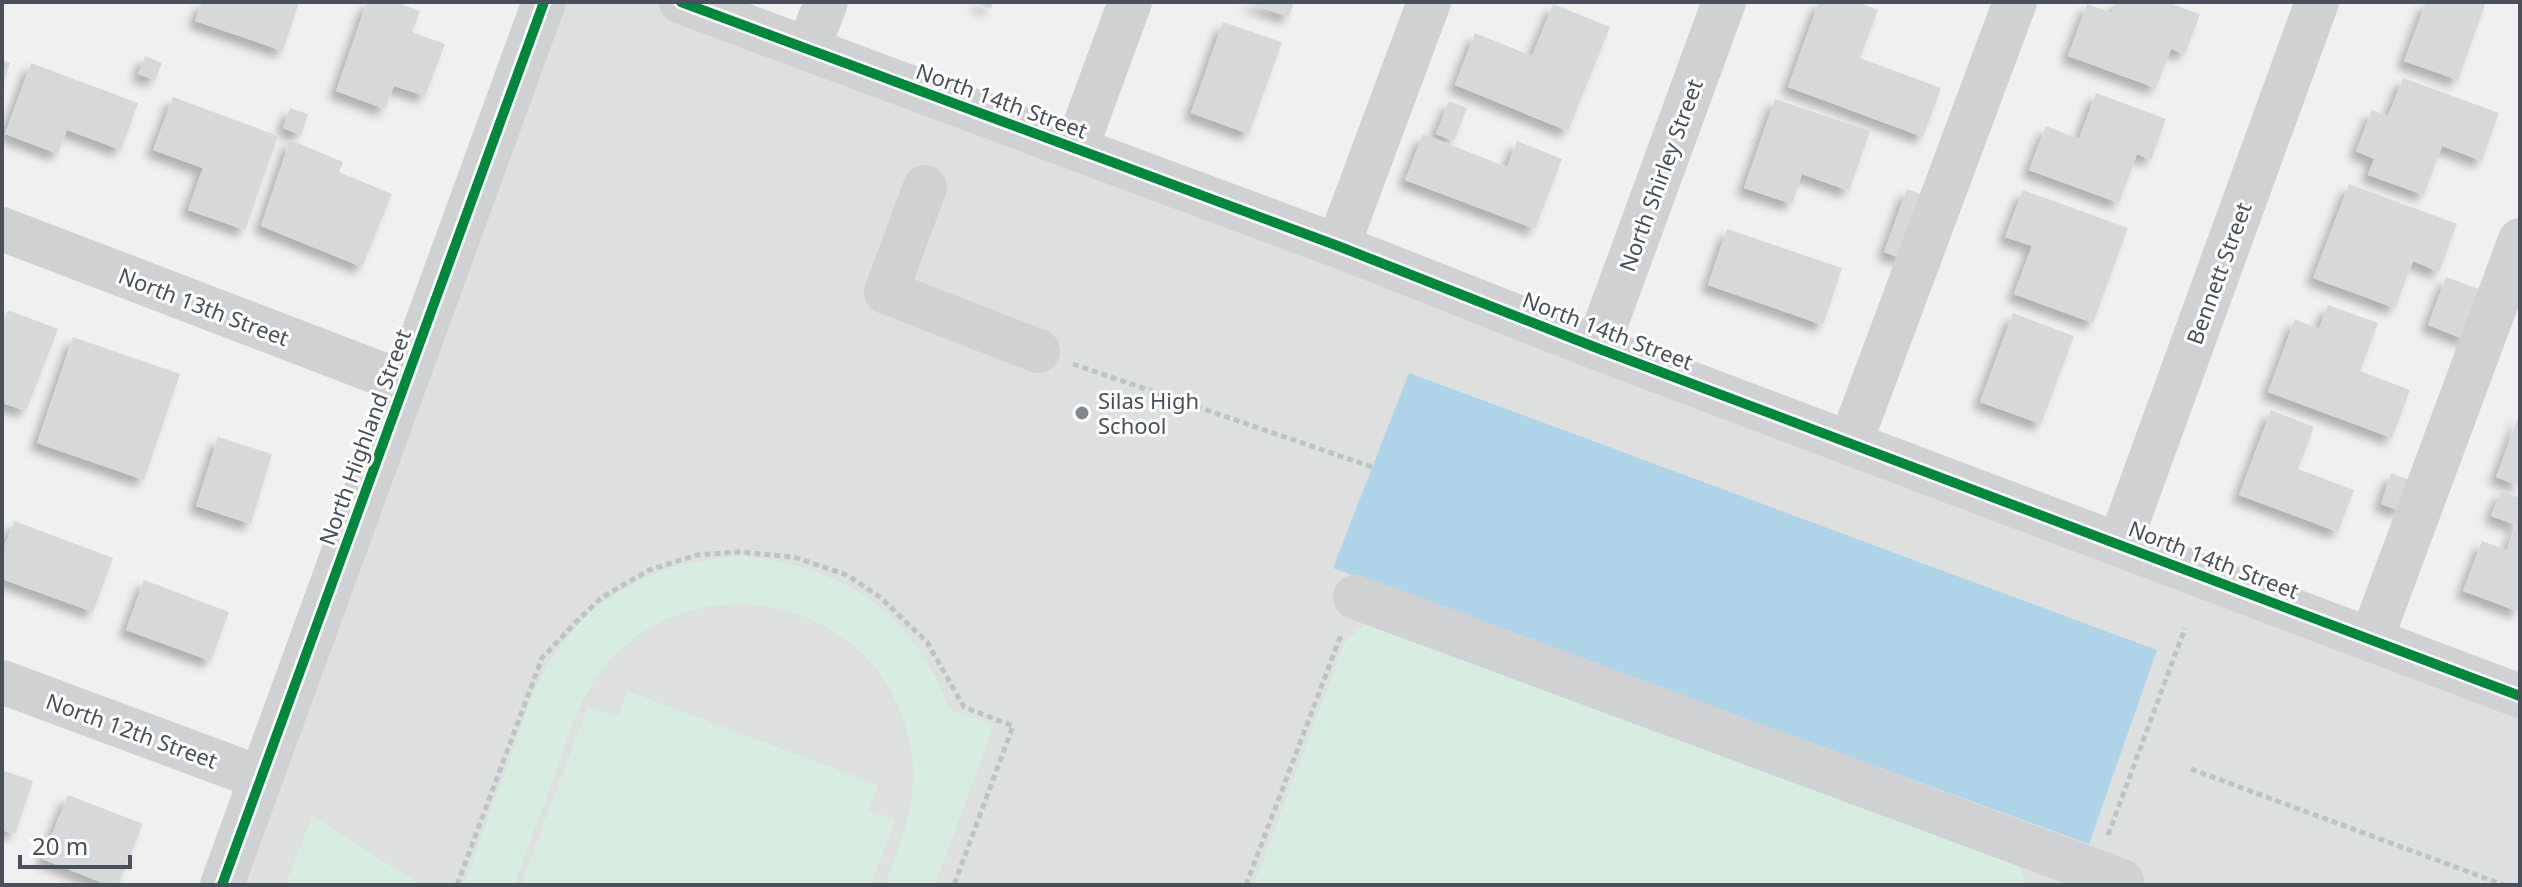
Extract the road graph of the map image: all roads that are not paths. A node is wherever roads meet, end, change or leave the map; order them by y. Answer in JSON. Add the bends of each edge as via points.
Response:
{"nodes":[{"id":1,"x":544,"y":2,"type":"edge"},
{"id":2,"x":681,"y":2,"type":"edge"},
{"id":3,"x":826,"y":2,"type":"edge"},
{"id":4,"x":1130,"y":2,"type":"edge"},
{"id":5,"x":1429,"y":2,"type":"edge"},
{"id":6,"x":1724,"y":2,"type":"edge"},
{"id":7,"x":2015,"y":2,"type":"edge"},
{"id":8,"x":2317,"y":2,"type":"edge"},
{"id":9,"x":808,"y":49,"type":"junction"},
{"id":10,"x":1076,"y":149,"type":"junction"},
{"id":11,"x":925,"y":187,"type":"dead end"},
{"id":12,"x":2,"y":229,"type":"edge"},
{"id":13,"x":2520,"y":240,"type":"edge"},
{"id":14,"x":1338,"y":246,"type":"junction"},
{"id":15,"x":1597,"y":348,"type":"junction"},
{"id":16,"x":1038,"y":351,"type":"road end"},
{"id":17,"x":405,"y":383,"type":"junction"},
{"id":18,"x":1850,"y":444,"type":"junction"},
{"id":19,"x":2119,"y":545,"type":"junction"},
{"id":20,"x":1355,"y":597,"type":"road end"},
{"id":21,"x":2371,"y":640,"type":"junction"},
{"id":22,"x":2,"y":682,"type":"edge"},
{"id":23,"x":2520,"y":696,"type":"edge"},
{"id":24,"x":261,"y":778,"type":"junction"},
{"id":25,"x":2122,"y":881,"type":"road end"},
{"id":26,"x":222,"y":885,"type":"edge"}],
"edges":[{"from":1,"to":17,"type":"street","name":"North Highland Street"},
{"from":2,"to":9,"type":"street","name":"North 14th Street"},
{"from":3,"to":9,"type":"street"},
{"from":4,"to":10,"type":"street"},
{"from":5,"to":14,"type":"street"},
{"from":6,"to":15,"type":"street","name":"North Shirley Street"},
{"from":7,"to":18,"type":"street"},
{"from":8,"to":19,"type":"street","name":"Bennett Street"},
{"from":9,"to":10,"type":"street","name":"North 14th Street"},
{"from":10,"to":14,"type":"street","name":"North 14th Street"},
{"from":11,"to":16,"type":"street","via":[[886,292]]},
{"from":12,"to":17,"type":"street","name":"North 13th Street"},
{"from":13,"to":21,"type":"street"},
{"from":14,"to":15,"type":"street","name":"North 14th Street"},
{"from":15,"to":18,"type":"street","name":"North 14th Street"},
{"from":17,"to":24,"type":"street","name":"North Highland Street"},
{"from":18,"to":19,"type":"street","name":"North 14th Street"},
{"from":19,"to":21,"type":"street","name":"North 14th Street"},
{"from":20,"to":25,"type":"street"},
{"from":21,"to":23,"type":"street","name":"North 14th Street"},
{"from":22,"to":24,"type":"street","name":"North 12th Street"},
{"from":24,"to":26,"type":"street","name":"North Highland Street"}]}
